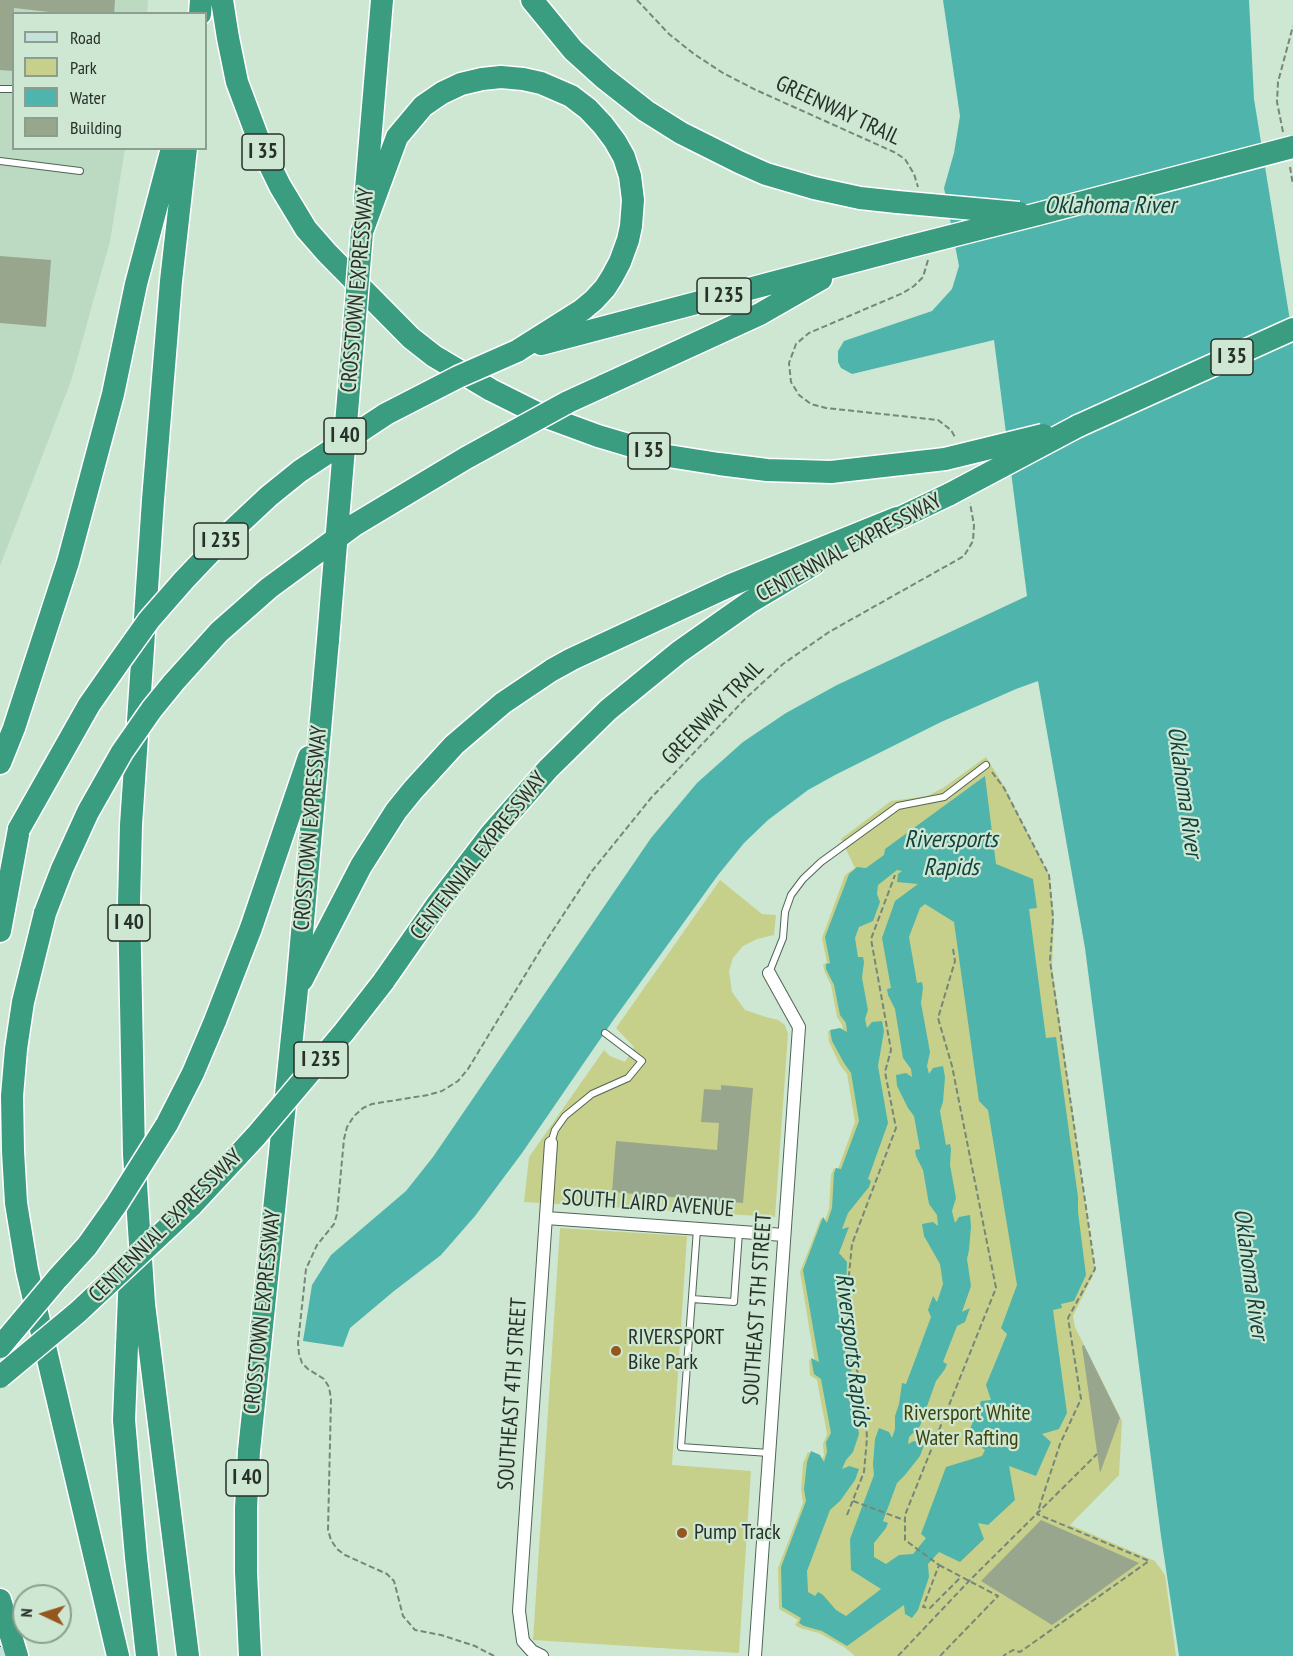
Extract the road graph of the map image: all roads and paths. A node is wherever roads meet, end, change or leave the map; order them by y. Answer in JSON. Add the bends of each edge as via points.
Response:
{"nodes":[{"id":1,"x":222,"y":0,"type":"edge"},
{"id":2,"x":382,"y":0,"type":"edge"},
{"id":3,"x":532,"y":0,"type":"edge"},
{"id":4,"x":637,"y":0,"type":"edge"},
{"id":5,"x":1293,"y":26,"type":"edge"},
{"id":6,"x":1288,"y":148,"type":"edge"},
{"id":7,"x":171,"y":150,"type":"edge"},
{"id":8,"x":186,"y":150,"type":"edge"},
{"id":9,"x":0,"y":161,"type":"edge"},
{"id":10,"x":80,"y":171,"type":"dead end"},
{"id":11,"x":1293,"y":185,"type":"edge"},
{"id":12,"x":919,"y":192,"type":"dead end"},
{"id":13,"x":1038,"y":214,"type":"junction"},
{"id":14,"x":363,"y":232,"type":"junction"},
{"id":15,"x":929,"y":256,"type":"dead end"},
{"id":16,"x":848,"y":263,"type":"junction"},
{"id":17,"x":1293,"y":329,"type":"edge"},
{"id":18,"x":517,"y":351,"type":"junction"},
{"id":19,"x":1078,"y":426,"type":"junction"},
{"id":20,"x":956,"y":438,"type":"dead end"},
{"id":21,"x":960,"y":498,"type":"junction"},
{"id":22,"x":897,"y":518,"type":"junction"},
{"id":23,"x":320,"y":725,"type":"junction"},
{"id":24,"x":0,"y":763,"type":"edge"},
{"id":25,"x":986,"y":765,"type":"joint"},
{"id":26,"x":19,"y":829,"type":"junction"},
{"id":27,"x":0,"y":859,"type":"edge"},
{"id":28,"x":895,"y":875,"type":"dead end"},
{"id":29,"x":0,"y":931,"type":"edge"},
{"id":30,"x":953,"y":949,"type":"dead end"},
{"id":31,"x":769,"y":973,"type":"joint"},
{"id":32,"x":297,"y":989,"type":"junction"},
{"id":33,"x":605,"y":1033,"type":"dead end"},
{"id":34,"x":551,"y":1143,"type":"joint"},
{"id":35,"x":134,"y":1154,"type":"junction"},
{"id":36,"x":546,"y":1218,"type":"junction"},
{"id":37,"x":697,"y":1229,"type":"junction"},
{"id":38,"x":739,"y":1232,"type":"junction"},
{"id":39,"x":784,"y":1235,"type":"junction"},
{"id":40,"x":692,"y":1299,"type":"junction"},
{"id":41,"x":0,"y":1347,"type":"edge"},
{"id":42,"x":0,"y":1377,"type":"edge"},
{"id":43,"x":769,"y":1453,"type":"junction"},
{"id":44,"x":1097,"y":1454,"type":"dead end"},
{"id":45,"x":853,"y":1501,"type":"junction"},
{"id":46,"x":1037,"y":1514,"type":"junction"},
{"id":47,"x":847,"y":1515,"type":"dead end"},
{"id":48,"x":905,"y":1520,"type":"junction"},
{"id":49,"x":938,"y":1564,"type":"junction"},
{"id":50,"x":961,"y":1577,"type":"junction"},
{"id":51,"x":969,"y":1581,"type":"junction"},
{"id":52,"x":0,"y":1600,"type":"edge"},
{"id":53,"x":0,"y":1656,"type":"edge"},
{"id":54,"x":5,"y":1656,"type":"edge"},
{"id":55,"x":17,"y":1656,"type":"edge"},
{"id":56,"x":118,"y":1656,"type":"edge"},
{"id":57,"x":147,"y":1656,"type":"edge"},
{"id":58,"x":188,"y":1656,"type":"edge"},
{"id":59,"x":250,"y":1656,"type":"edge"},
{"id":60,"x":494,"y":1656,"type":"edge"},
{"id":61,"x":542,"y":1656,"type":"edge"},
{"id":62,"x":755,"y":1656,"type":"edge"},
{"id":63,"x":898,"y":1656,"type":"edge"},
{"id":64,"x":940,"y":1656,"type":"edge"},
{"id":65,"x":1003,"y":1656,"type":"edge"}],
"edges":[{"from":1,"to":19,"type":"highway","number":"I 35","bridge":true,"via":[[237,82],[258,140],[306,229],[403,330],[434,356],[541,415],[662,455],[767,470],[831,472],[945,459]]},
{"from":2,"to":14,"type":"highway","name":"CROSSTOWN EXPRESSWAY","number":"I 40"},
{"from":3,"to":13,"type":"highway","bridge":true,"via":[[573,50],[646,111],[681,133],[766,174],[860,198]]},
{"from":4,"to":12,"type":"path","name":"GREENWAY TRAIL","via":[[669,34],[723,73],[894,152],[914,174]]},
{"from":5,"to":6,"type":"path","via":[[1278,82],[1277,102]]},
{"from":6,"to":11,"type":"path"},
{"from":6,"to":13,"type":"highway","bridge":true},
{"from":7,"to":24,"type":"highway","via":[[68,562]]},
{"from":8,"to":35,"type":"highway","number":"I 40","via":[[154,489],[131,825]]},
{"from":9,"to":10,"type":"lane"},
{"from":13,"to":16,"type":"highway","number":"I 235","bridge":true},
{"from":14,"to":18,"type":"highway","via":[[397,137],[423,106],[442,93],[482,79],[523,79],[571,96],[588,109],[615,141],[630,176],[633,213],[628,240],[620,262],[594,300]]},
{"from":14,"to":23,"type":"highway","name":"CROSSTOWN EXPRESSWAY","number":"I 40","bridge":true},
{"from":15,"to":20,"type":"path","via":[[923,277],[914,286],[809,333],[796,344],[789,363],[791,382],[811,404],[938,420]]},
{"from":16,"to":18,"type":"highway","number":"I 235"},
{"from":16,"to":56,"type":"highway","bridge":true,"via":[[760,314],[568,402],[465,458],[311,555],[219,632],[174,682],[122,752],[88,812],[45,913],[23,1002],[12,1096],[13,1151],[16,1203],[27,1270]]},
{"from":17,"to":19,"type":"highway","number":"I 35"},
{"from":18,"to":26,"type":"highway","number":"I 235","bridge":true,"via":[[458,376],[386,414],[300,471],[223,539],[149,620],[118,662],[89,705]]},
{"from":19,"to":21,"type":"highway","name":"CENTENNIAL EXPRESSWAY","number":"I 235","bridge":true},
{"from":21,"to":22,"type":"highway","name":"CENTENNIAL EXPRESSWAY","number":"I 235"},
{"from":21,"to":60,"type":"path","name":"GREENWAY TRAIL","via":[[974,525],[973,541],[964,556],[830,632],[783,664],[745,699],[651,798],[592,871],[458,1081],[428,1095],[372,1104],[354,1116],[347,1127],[334,1224],[317,1245],[306,1269],[298,1343],[302,1363],[324,1379],[331,1399],[328,1530],[337,1549],[394,1581],[403,1616],[415,1629],[475,1646]]},
{"from":22,"to":32,"type":"highway","via":[[731,585],[572,659],[503,703],[454,745],[396,811],[361,866]]},
{"from":22,"to":42,"type":"highway","name":"CENTENNIAL EXPRESSWAY","number":"I 235","bridge":true,"via":[[750,602],[679,652],[608,710],[548,769],[491,834],[383,982],[256,1136],[191,1206],[78,1312]]},
{"from":23,"to":32,"type":"highway","name":"CROSSTOWN EXPRESSWAY","number":"I 40"},
{"from":23,"to":41,"type":"highway","bridge":true,"via":[[215,1021],[167,1124],[87,1246]]},
{"from":25,"to":31,"type":"lane","via":[[976,777],[944,797],[898,806],[802,879],[791,894],[783,938]]},
{"from":25,"to":46,"type":"path","via":[[1004,788],[1049,875],[1053,918],[1050,961],[1095,1269],[1068,1318],[1081,1399],[1060,1444]]},
{"from":26,"to":27,"type":"highway","number":"I 235"},
{"from":26,"to":29,"type":"highway"},
{"from":28,"to":45,"type":"path","via":[[871,939],[891,1050],[885,1072],[896,1128],[852,1244],[846,1305],[867,1438],[864,1472]]},
{"from":30,"to":48,"type":"path","via":[[955,962],[938,1018],[952,1066],[996,1288]]},
{"from":31,"to":39,"type":"street","name":"SOUTHEAST 5TH STREET","via":[[799,1027]]},
{"from":32,"to":59,"type":"highway","name":"CROSSTOWN EXPRESSWAY","number":"I 40","via":[[249,1451],[246,1572]]},
{"from":33,"to":34,"type":"lane","via":[[642,1061],[628,1078],[592,1094],[565,1116]]},
{"from":34,"to":36,"type":"street","name":"SOUTHEAST 4TH STREET"},
{"from":35,"to":57,"type":"highway","via":[[124,1420]]},
{"from":35,"to":58,"type":"highway","number":"I 40","via":[[144,1304]]},
{"from":36,"to":37,"type":"street","name":"SOUTH LAIRD AVENUE"},
{"from":36,"to":61,"type":"street","name":"SOUTHEAST 4TH STREET","via":[[519,1611],[523,1641]]},
{"from":37,"to":38,"type":"street","name":"SOUTH LAIRD AVENUE"},
{"from":37,"to":40,"type":"lane"},
{"from":38,"to":39,"type":"street","name":"SOUTH LAIRD AVENUE"},
{"from":38,"to":40,"type":"lane","via":[[734,1302]]},
{"from":39,"to":43,"type":"street","name":"SOUTHEAST 5TH STREET"},
{"from":40,"to":43,"type":"lane","via":[[681,1447]]},
{"from":43,"to":62,"type":"street","name":"SOUTHEAST 5TH STREET"},
{"from":44,"to":46,"type":"path"},
{"from":45,"to":47,"type":"path"},
{"from":45,"to":48,"type":"path"},
{"from":46,"to":51,"type":"path"},
{"from":46,"to":65,"type":"path","via":[[1149,1561],[1020,1652],[1013,1650]]},
{"from":48,"to":49,"type":"path","via":[[905,1540]]},
{"from":49,"to":50,"type":"path"},
{"from":49,"to":50,"type":"path","via":[[923,1607],[930,1608]]},
{"from":50,"to":51,"type":"path"},
{"from":51,"to":63,"type":"path"},
{"from":51,"to":64,"type":"path","via":[[998,1596]]},
{"from":52,"to":55,"type":"highway"},
{"from":53,"to":54,"type":"main road"}]}
